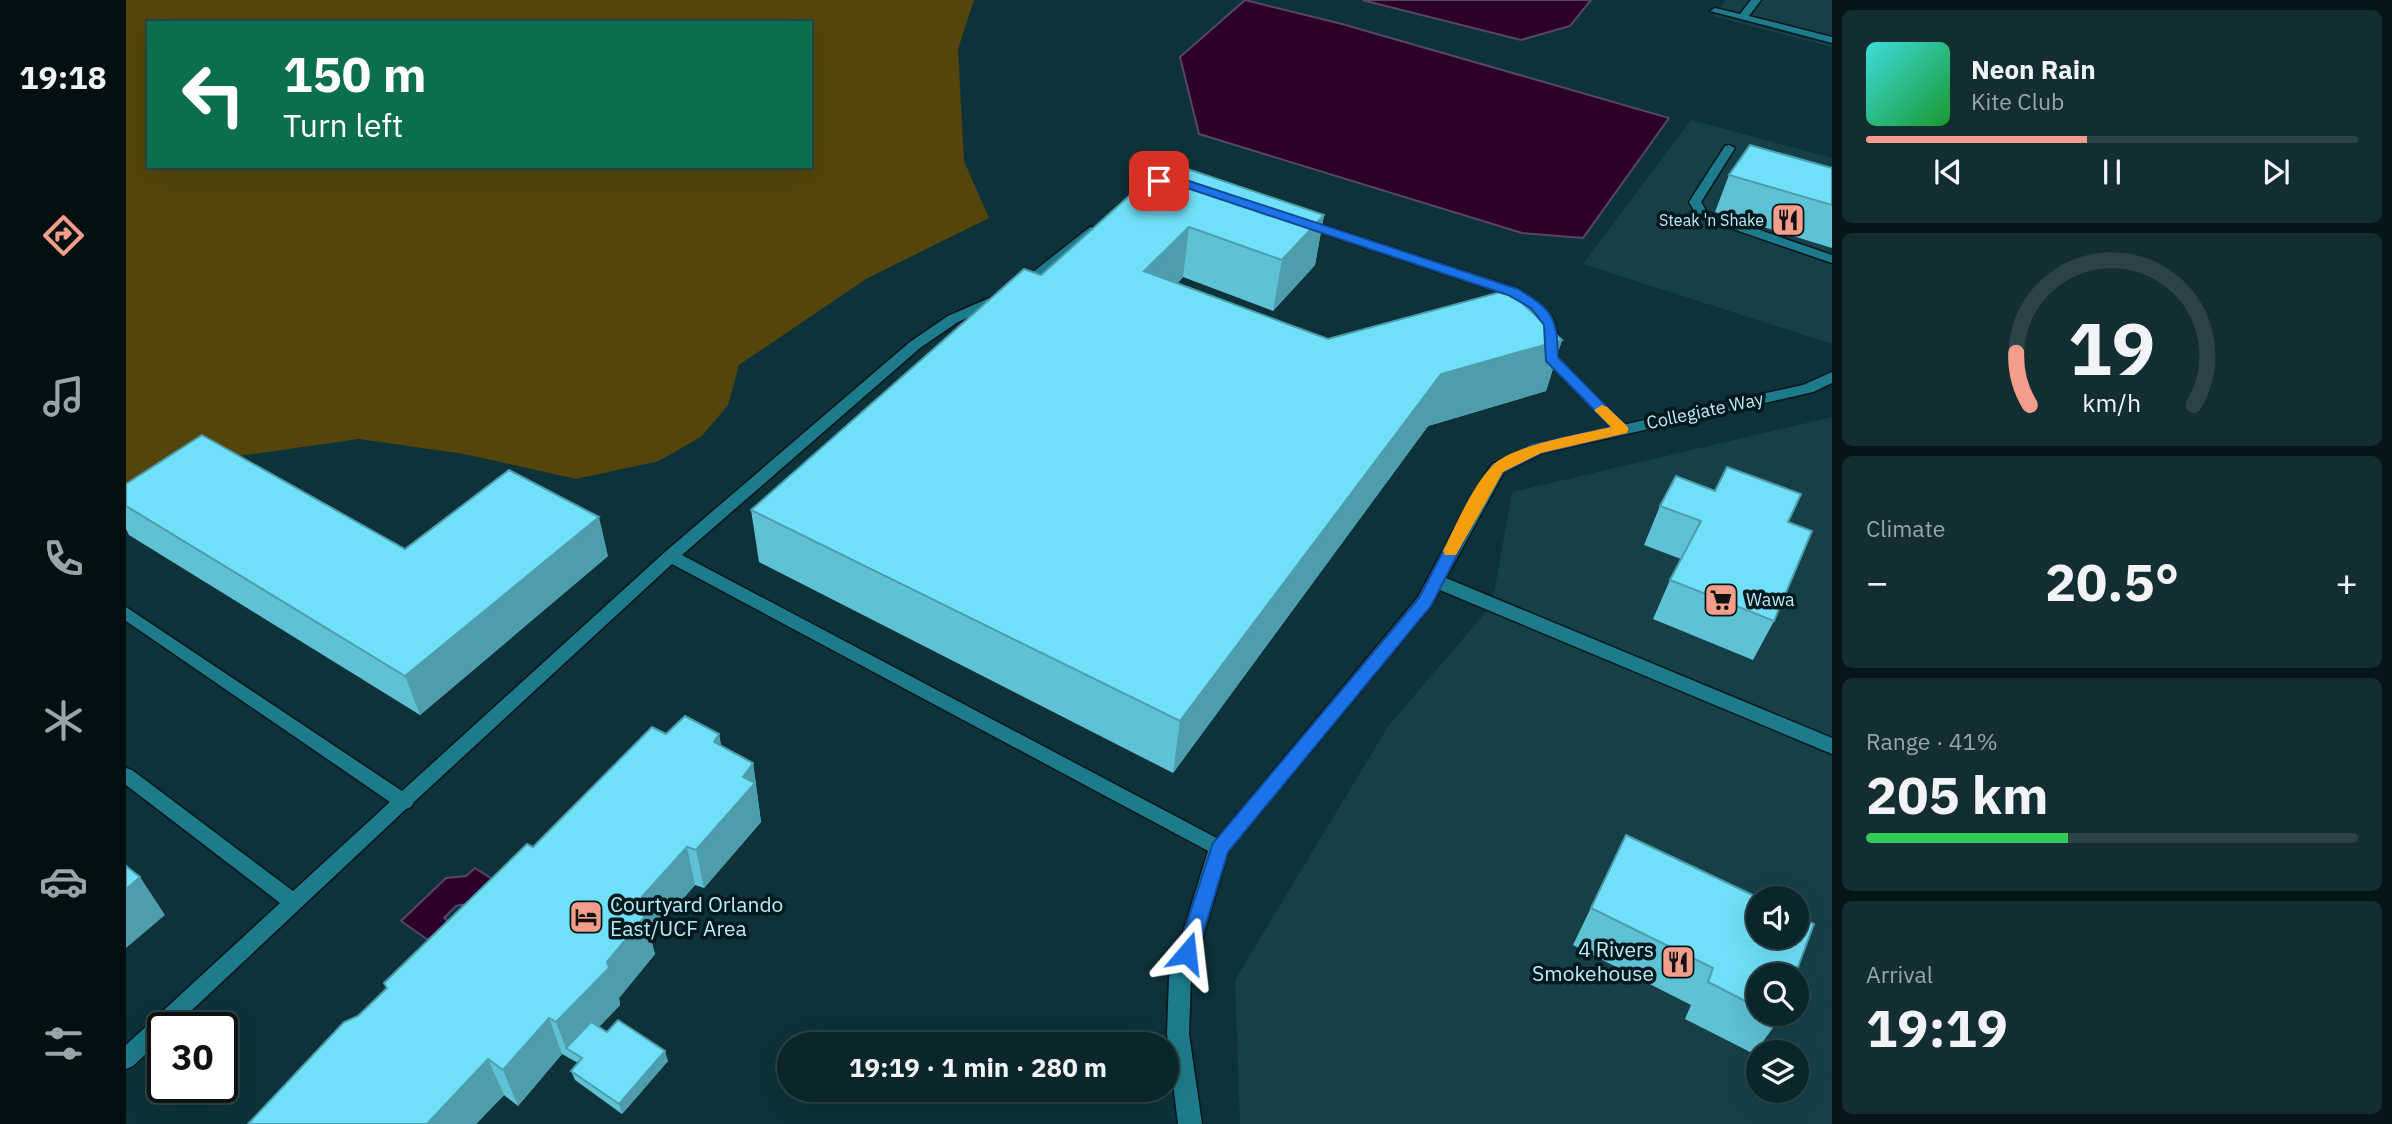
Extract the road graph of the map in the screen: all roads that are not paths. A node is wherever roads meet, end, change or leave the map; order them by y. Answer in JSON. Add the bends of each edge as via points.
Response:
{"nodes":[{"id":1,"x":1756,"y":0,"type":"edge"},
{"id":2,"x":1715,"y":10,"type":"dead end"},
{"id":3,"x":1743,"y":18,"type":"junction"},
{"id":4,"x":1832,"y":40,"type":"edge"},
{"id":5,"x":1729,"y":148,"type":"dead end"},
{"id":6,"x":1294,"y":220,"type":"edge"},
{"id":7,"x":1101,"y":222,"type":"edge"},
{"id":8,"x":1832,"y":259,"type":"edge"},
{"id":9,"x":1832,"y":377,"type":"edge"},
{"id":10,"x":1621,"y":429,"type":"junction"},
{"id":11,"x":671,"y":556,"type":"junction"},
{"id":12,"x":1435,"y":581,"type":"junction"},
{"id":13,"x":126,"y":613,"type":"edge"},
{"id":14,"x":1832,"y":746,"type":"edge"},
{"id":15,"x":126,"y":775,"type":"edge"},
{"id":16,"x":405,"y":802,"type":"junction"},
{"id":17,"x":1219,"y":848,"type":"junction"},
{"id":18,"x":295,"y":903,"type":"junction"},
{"id":19,"x":126,"y":1059,"type":"edge"},
{"id":20,"x":1190,"y":1124,"type":"edge"}],
"edges":[{"from":1,"to":3,"type":"lane"},
{"from":2,"to":3,"type":"lane"},
{"from":3,"to":4,"type":"lane"},
{"from":5,"to":8,"type":"lane","via":[[1695,202],[1702,214]]},
{"from":6,"to":10,"type":"lane","via":[[1513,292],[1535,306],[1550,325],[1551,358]]},
{"from":7,"to":11,"type":"lane","via":[[1032,282],[953,319],[915,345],[893,371]]},
{"from":9,"to":10,"type":"street","name":"Collegiate Way","via":[[1807,389]]},
{"from":10,"to":12,"type":"street","name":"Collegiate Way","via":[[1537,449],[1498,468]]},
{"from":11,"to":16,"type":"lane"},
{"from":11,"to":17,"type":"lane"},
{"from":12,"to":14,"type":"street"},
{"from":12,"to":17,"type":"street","name":"Collegiate Way","via":[[1425,601]]},
{"from":13,"to":16,"type":"lane"},
{"from":15,"to":18,"type":"lane"},
{"from":16,"to":18,"type":"lane"},
{"from":17,"to":20,"type":"street","name":"Collegiate Way","via":[[1180,977],[1178,1034]]},
{"from":18,"to":19,"type":"lane"}]}
